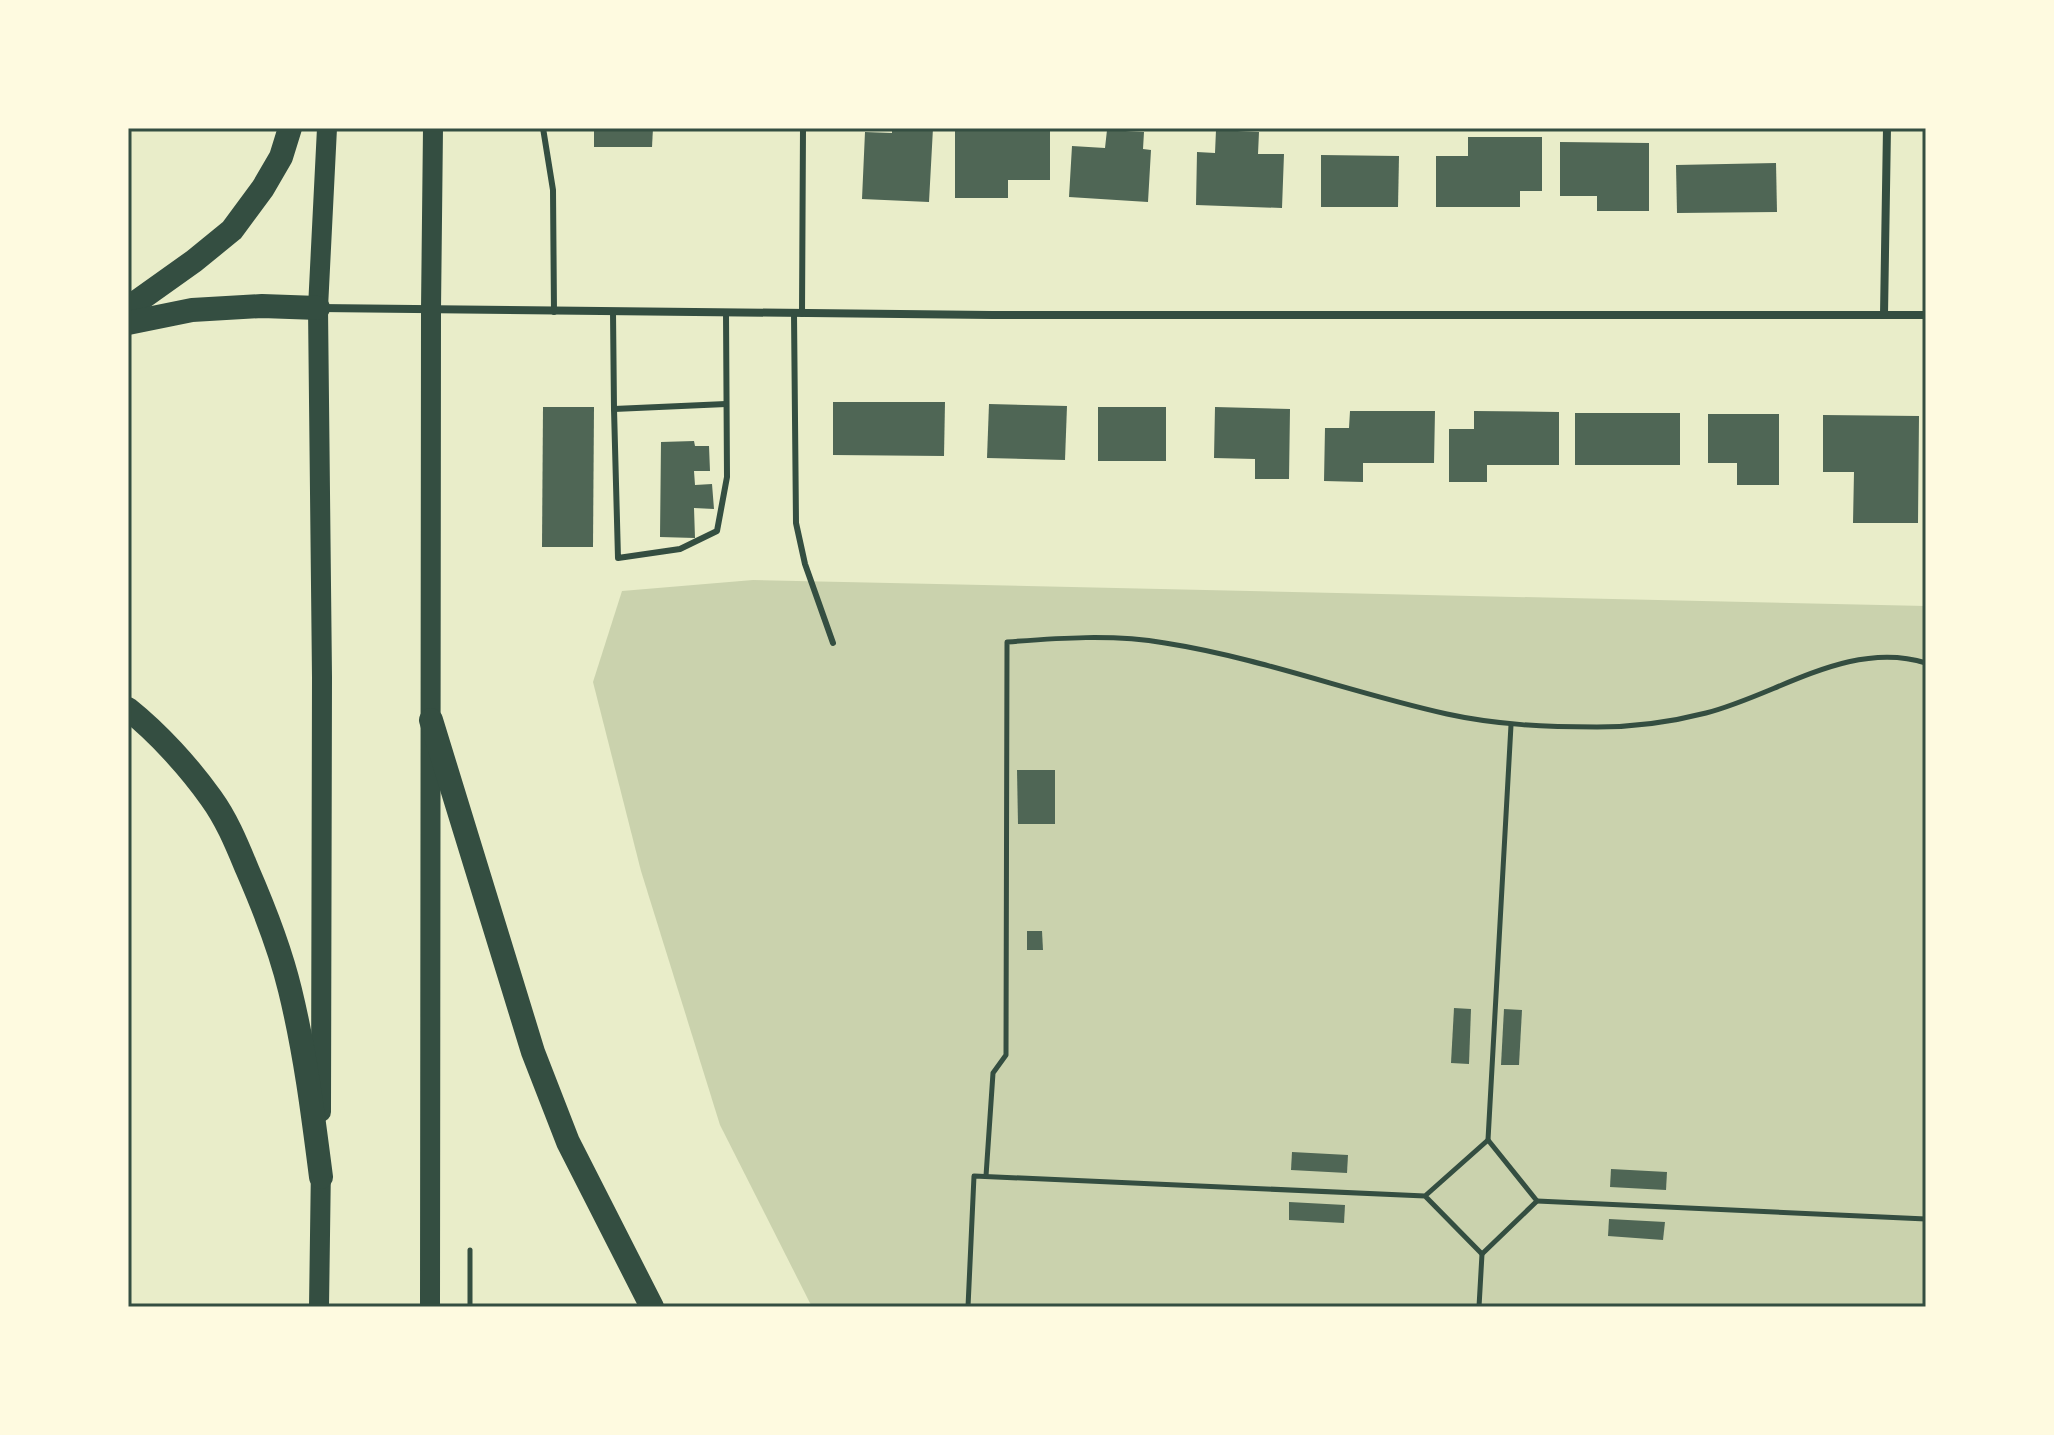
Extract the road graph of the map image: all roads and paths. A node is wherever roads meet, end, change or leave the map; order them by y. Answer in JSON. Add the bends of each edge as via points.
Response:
{"nodes":[{"id":1,"x":290,"y":128,"type":"edge"},
{"id":2,"x":327,"y":128,"type":"edge"},
{"id":3,"x":433,"y":128,"type":"edge"},
{"id":4,"x":543,"y":128,"type":"edge"},
{"id":5,"x":803,"y":128,"type":"edge"},
{"id":6,"x":1887,"y":128,"type":"edge"},
{"id":7,"x":128,"y":308,"type":"edge"},
{"id":8,"x":318,"y":308,"type":"junction"},
{"id":9,"x":431,"y":310,"type":"junction"},
{"id":10,"x":554,"y":312,"type":"junction"},
{"id":11,"x":613,"y":312,"type":"junction"},
{"id":12,"x":726,"y":313,"type":"junction"},
{"id":13,"x":798,"y":314,"type":"junction"},
{"id":14,"x":1884,"y":315,"type":"junction"},
{"id":15,"x":1926,"y":315,"type":"edge"},
{"id":16,"x":128,"y":323,"type":"edge"},
{"id":17,"x":726,"y":404,"type":"junction"},
{"id":18,"x":614,"y":409,"type":"junction"},
{"id":19,"x":833,"y":643,"type":"dead end"},
{"id":20,"x":1926,"y":663,"type":"edge"},
{"id":21,"x":128,"y":709,"type":"edge"},
{"id":22,"x":431,"y":720,"type":"junction"},
{"id":23,"x":1511,"y":725,"type":"junction"},
{"id":24,"x":1488,"y":1140,"type":"junction"},
{"id":25,"x":986,"y":1176,"type":"junction"},
{"id":26,"x":321,"y":1177,"type":"junction"},
{"id":27,"x":1425,"y":1196,"type":"junction"},
{"id":28,"x":1537,"y":1201,"type":"junction"},
{"id":29,"x":1926,"y":1219,"type":"edge"},
{"id":30,"x":470,"y":1250,"type":"dead end"},
{"id":31,"x":1482,"y":1254,"type":"junction"},
{"id":32,"x":319,"y":1307,"type":"edge"},
{"id":33,"x":430,"y":1307,"type":"edge"},
{"id":34,"x":470,"y":1307,"type":"edge"},
{"id":35,"x":652,"y":1307,"type":"edge"},
{"id":36,"x":968,"y":1307,"type":"edge"},
{"id":37,"x":1479,"y":1307,"type":"edge"}],
"edges":[{"from":1,"to":7,"type":"highway","via":[[281,157],[232,230]]},
{"from":2,"to":8,"type":"main road"},
{"from":3,"to":9,"type":"main road"},
{"from":4,"to":10,"type":"lane","via":[[553,190]]},
{"from":5,"to":13,"type":"lane"},
{"from":6,"to":14,"type":"street"},
{"from":8,"to":9,"type":"street"},
{"from":8,"to":16,"type":"highway","via":[[192,310]]},
{"from":8,"to":26,"type":"main road"},
{"from":9,"to":10,"type":"street"},
{"from":9,"to":22,"type":"main road"},
{"from":10,"to":11,"type":"street"},
{"from":11,"to":12,"type":"street"},
{"from":11,"to":18,"type":"lane"},
{"from":12,"to":13,"type":"street"},
{"from":12,"to":17,"type":"lane"},
{"from":13,"to":14,"type":"street"},
{"from":13,"to":19,"type":"lane","via":[[796,523]]},
{"from":14,"to":15,"type":"street"},
{"from":17,"to":18,"type":"lane"},
{"from":17,"to":18,"type":"lane","via":[[727,477],[717,531],[680,549],[618,558]]},
{"from":20,"to":23,"type":"path","via":[[1867,658],[1707,713],[1659,722]]},
{"from":21,"to":26,"type":"highway","via":[[212,799],[253,880],[290,989]]},
{"from":22,"to":33,"type":"main road"},
{"from":22,"to":35,"type":"highway","via":[[533,1052],[568,1142]]},
{"from":23,"to":24,"type":"path"},
{"from":23,"to":25,"type":"path","via":[[1447,714],[1161,642],[1081,637],[1007,642],[1006,1055],[993,1073]]},
{"from":24,"to":27,"type":"path"},
{"from":24,"to":28,"type":"path"},
{"from":25,"to":27,"type":"path"},
{"from":25,"to":36,"type":"path","via":[[974,1176]]},
{"from":26,"to":32,"type":"main road"},
{"from":27,"to":31,"type":"path"},
{"from":28,"to":29,"type":"path"},
{"from":28,"to":31,"type":"path"},
{"from":30,"to":34,"type":"path"},
{"from":31,"to":37,"type":"path"}]}
